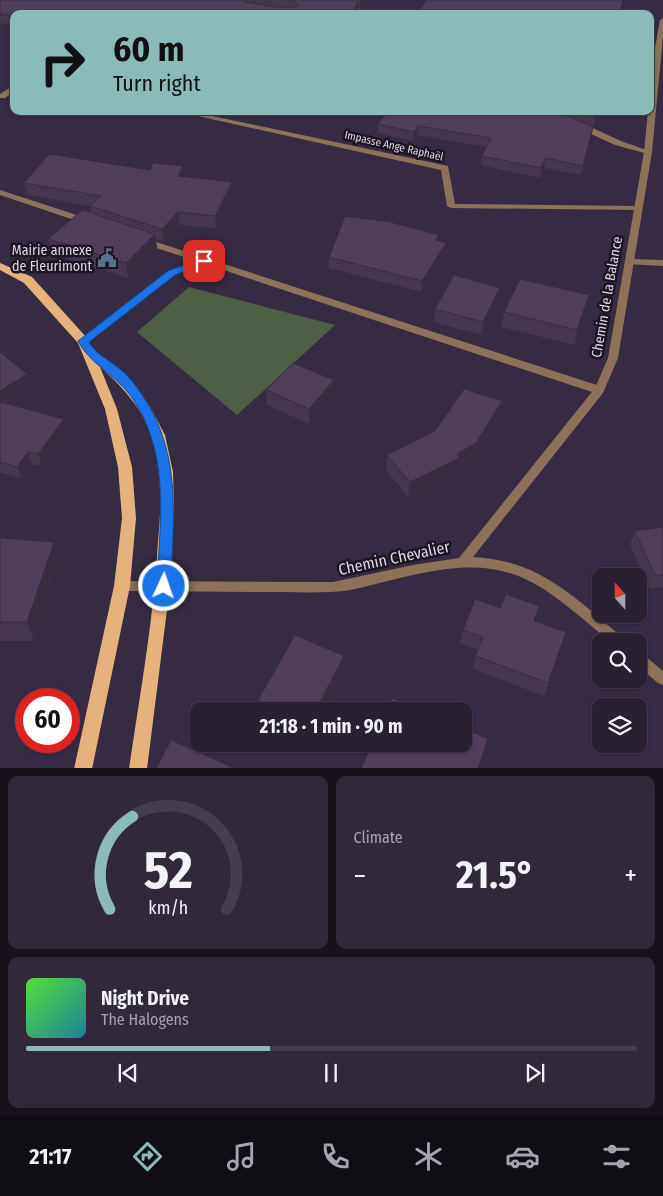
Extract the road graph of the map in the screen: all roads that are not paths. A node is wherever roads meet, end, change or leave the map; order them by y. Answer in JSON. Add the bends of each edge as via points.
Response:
{"nodes":[{"id":1,"x":663,"y":20,"type":"edge"},
{"id":2,"x":654,"y":52,"type":"edge"},
{"id":3,"x":659,"y":75,"type":"edge"},
{"id":4,"x":10,"y":90,"type":"edge"},
{"id":5,"x":2,"y":96,"type":"dead end"},
{"id":6,"x":654,"y":110,"type":"edge"},
{"id":7,"x":197,"y":115,"type":"edge"},
{"id":8,"x":653,"y":115,"type":"edge"},
{"id":9,"x":572,"y":122,"type":"edge"},
{"id":10,"x":648,"y":152,"type":"junction"},
{"id":11,"x":0,"y":192,"type":"edge"},
{"id":12,"x":638,"y":208,"type":"junction"},
{"id":13,"x":93,"y":223,"type":"edge"},
{"id":14,"x":139,"y":239,"type":"edge"},
{"id":15,"x":204,"y":261,"type":"junction"},
{"id":16,"x":630,"y":262,"type":"junction"},
{"id":17,"x":663,"y":263,"type":"edge"},
{"id":18,"x":0,"y":266,"type":"edge"},
{"id":19,"x":86,"y":346,"type":"junction"},
{"id":20,"x":599,"y":390,"type":"junction"},
{"id":21,"x":463,"y":561,"type":"junction"},
{"id":22,"x":122,"y":586,"type":"junction"},
{"id":23,"x":164,"y":586,"type":"junction"},
{"id":24,"x":608,"y":633,"type":"edge"},
{"id":25,"x":647,"y":666,"type":"edge"},
{"id":26,"x":663,"y":679,"type":"edge"},
{"id":27,"x":84,"y":768,"type":"edge"},
{"id":28,"x":138,"y":768,"type":"edge"}],
"edges":[{"from":1,"to":2,"type":"street","name":"Chemin de la Balance"},
{"from":2,"to":3,"type":"street","name":"Chemin de la Balance"},
{"from":3,"to":6,"type":"street","name":"Chemin de la Balance"},
{"from":4,"to":5,"type":"street"},
{"from":7,"to":12,"type":"street","name":"Impasse Ange Raphaël","via":[[445,168],[452,206]]},
{"from":8,"to":10,"type":"street","name":"Chemin de la Balance"},
{"from":9,"to":10,"type":"street","via":[[618,143]]},
{"from":10,"to":12,"type":"street","name":"Chemin de la Balance"},
{"from":11,"to":13,"type":"street"},
{"from":12,"to":16,"type":"street","name":"Chemin de la Balance"},
{"from":14,"to":15,"type":"street"},
{"from":15,"to":19,"type":"street","via":[[171,273]]},
{"from":15,"to":20,"type":"street"},
{"from":16,"to":17,"type":"street"},
{"from":16,"to":20,"type":"street","name":"Chemin de la Balance","via":[[613,358]]},
{"from":18,"to":19,"type":"main road","via":[[28,280]]},
{"from":19,"to":22,"type":"main road","via":[[116,425],[125,467],[129,518]]},
{"from":19,"to":23,"type":"main road","via":[[134,391],[158,435],[168,488]]},
{"from":20,"to":21,"type":"street","name":"Chemin de la Balance"},
{"from":21,"to":23,"type":"street","name":"Chemin Chevalier","via":[[333,587]]},
{"from":21,"to":24,"type":"street","name":"Chemin Chevalier","via":[[489,562],[543,581]]},
{"from":22,"to":23,"type":"street","name":"Chemin Chevalier"},
{"from":22,"to":27,"type":"main road"},
{"from":23,"to":28,"type":"main road"},
{"from":25,"to":26,"type":"street"}]}
